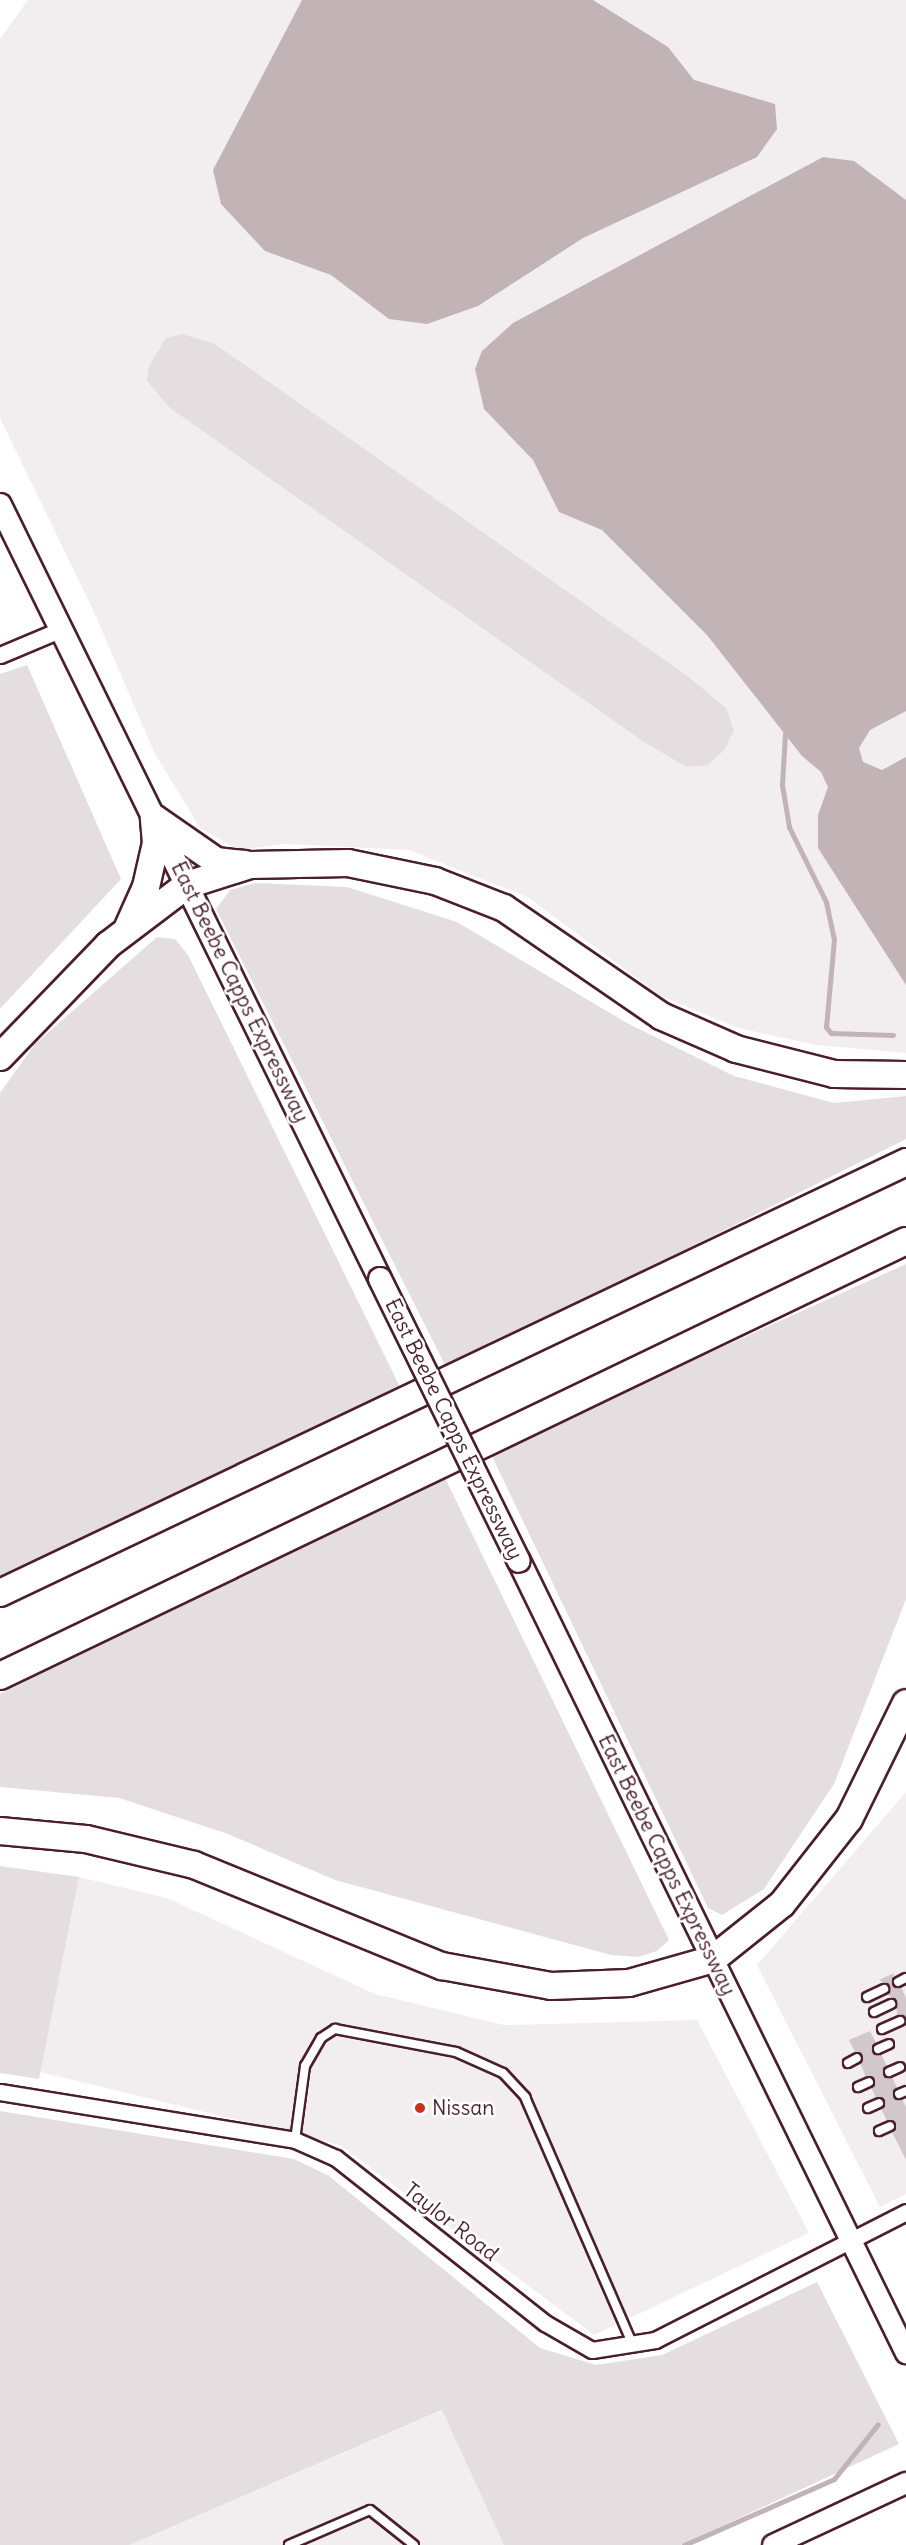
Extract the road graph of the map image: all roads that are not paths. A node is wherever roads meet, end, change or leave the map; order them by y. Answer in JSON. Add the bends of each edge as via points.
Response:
{"nodes":[{"id":1,"x":0,"y":505,"type":"edge"},
{"id":2,"x":62,"y":629,"type":"junction"},
{"id":3,"x":0,"y":655,"type":"edge"},
{"id":4,"x":154,"y":818,"type":"junction"},
{"id":5,"x":250,"y":865,"type":"junction"},
{"id":6,"x":187,"y":885,"type":"junction"},
{"id":7,"x":126,"y":931,"type":"junction"},
{"id":8,"x":0,"y":1057,"type":"edge"},
{"id":9,"x":906,"y":1075,"type":"edge"},
{"id":10,"x":906,"y":1162,"type":"edge"},
{"id":11,"x":906,"y":1241,"type":"edge"},
{"id":12,"x":0,"y":1593,"type":"edge"},
{"id":13,"x":0,"y":1676,"type":"edge"},
{"id":14,"x":906,"y":1703,"type":"edge"},
{"id":15,"x":0,"y":1831,"type":"edge"},
{"id":16,"x":713,"y":1959,"type":"junction"},
{"id":17,"x":884,"y":1989,"type":"dead end"},
{"id":18,"x":867,"y":1997,"type":"dead end"},
{"id":19,"x":891,"y":2004,"type":"dead end"},
{"id":20,"x":874,"y":2012,"type":"dead end"},
{"id":21,"x":900,"y":2021,"type":"dead end"},
{"id":22,"x":882,"y":2029,"type":"dead end"},
{"id":23,"x":889,"y":2044,"type":"dead end"},
{"id":24,"x":878,"y":2049,"type":"dead end"},
{"id":25,"x":858,"y":2058,"type":"dead end"},
{"id":26,"x":848,"y":2063,"type":"dead end"},
{"id":27,"x":900,"y":2067,"type":"dead end"},
{"id":28,"x":889,"y":2072,"type":"dead end"},
{"id":29,"x":869,"y":2082,"type":"dead end"},
{"id":30,"x":858,"y":2087,"type":"dead end"},
{"id":31,"x":0,"y":2092,"type":"edge"},
{"id":32,"x":879,"y":2103,"type":"dead end"},
{"id":33,"x":868,"y":2108,"type":"dead end"},
{"id":34,"x":890,"y":2126,"type":"dead end"},
{"id":35,"x":879,"y":2131,"type":"dead end"},
{"id":36,"x":295,"y":2140,"type":"junction"},
{"id":37,"x":906,"y":2212,"type":"edge"},
{"id":38,"x":849,"y":2239,"type":"junction"},
{"id":39,"x":632,"y":2343,"type":"junction"},
{"id":40,"x":906,"y":2354,"type":"edge"},
{"id":41,"x":906,"y":2483,"type":"edge"},
{"id":42,"x":289,"y":2545,"type":"edge"},
{"id":43,"x":414,"y":2545,"type":"edge"},
{"id":44,"x":773,"y":2545,"type":"edge"}],
"edges":[{"from":1,"to":2,"type":"main road","name":"East Beebe Capps Expressway"},
{"from":2,"to":3,"type":"street"},
{"from":2,"to":4,"type":"main road","name":"East Beebe Capps Expressway"},
{"from":4,"to":5,"type":"highway","via":[[216,861]]},
{"from":4,"to":6,"type":"main road","name":"East Beebe Capps Expressway"},
{"from":4,"to":7,"type":"highway","via":[[156,843],[146,887]]},
{"from":5,"to":6,"type":"highway"},
{"from":5,"to":9,"type":"highway","via":[[348,863],[435,881],[504,908],[661,1016],[736,1049],[834,1074]]},
{"from":6,"to":7,"type":"highway"},
{"from":6,"to":16,"type":"main road","name":"East Beebe Capps Expressway","bridge":true},
{"from":7,"to":8,"type":"highway","via":[[11,1041]]},
{"from":10,"to":12,"type":"highway"},
{"from":11,"to":13,"type":"highway"},
{"from":14,"to":16,"type":"highway","via":[[849,1819],[782,1904]]},
{"from":15,"to":16,"type":"highway","via":[[86,1839],[194,1865],[442,1966],[551,1986],[629,1983]]},
{"from":16,"to":38,"type":"main road","name":"East Beebe Capps Expressway"},
{"from":17,"to":18,"type":"lane"},
{"from":19,"to":20,"type":"lane"},
{"from":21,"to":22,"type":"lane"},
{"from":23,"to":24,"type":"lane"},
{"from":25,"to":26,"type":"lane"},
{"from":27,"to":28,"type":"lane"},
{"from":29,"to":30,"type":"lane"},
{"from":31,"to":36,"type":"street","name":"Taylor Road"},
{"from":32,"to":33,"type":"lane"},
{"from":34,"to":35,"type":"lane"},
{"from":36,"to":39,"type":"street","name":"Taylor Road","via":[[336,2158],[545,2324],[592,2350]]},
{"from":36,"to":39,"type":"lane","via":[[305,2066],[321,2038],[335,2029],[456,2052],[503,2073],[525,2097]]},
{"from":37,"to":38,"type":"street","name":"Taylor Road"},
{"from":38,"to":39,"type":"street","name":"Taylor Road","via":[[655,2340]]},
{"from":38,"to":40,"type":"main road","name":"East Beebe Capps Expressway"},
{"from":41,"to":44,"type":"main road"},
{"from":42,"to":43,"type":"lane","via":[[370,2510]]}]}
